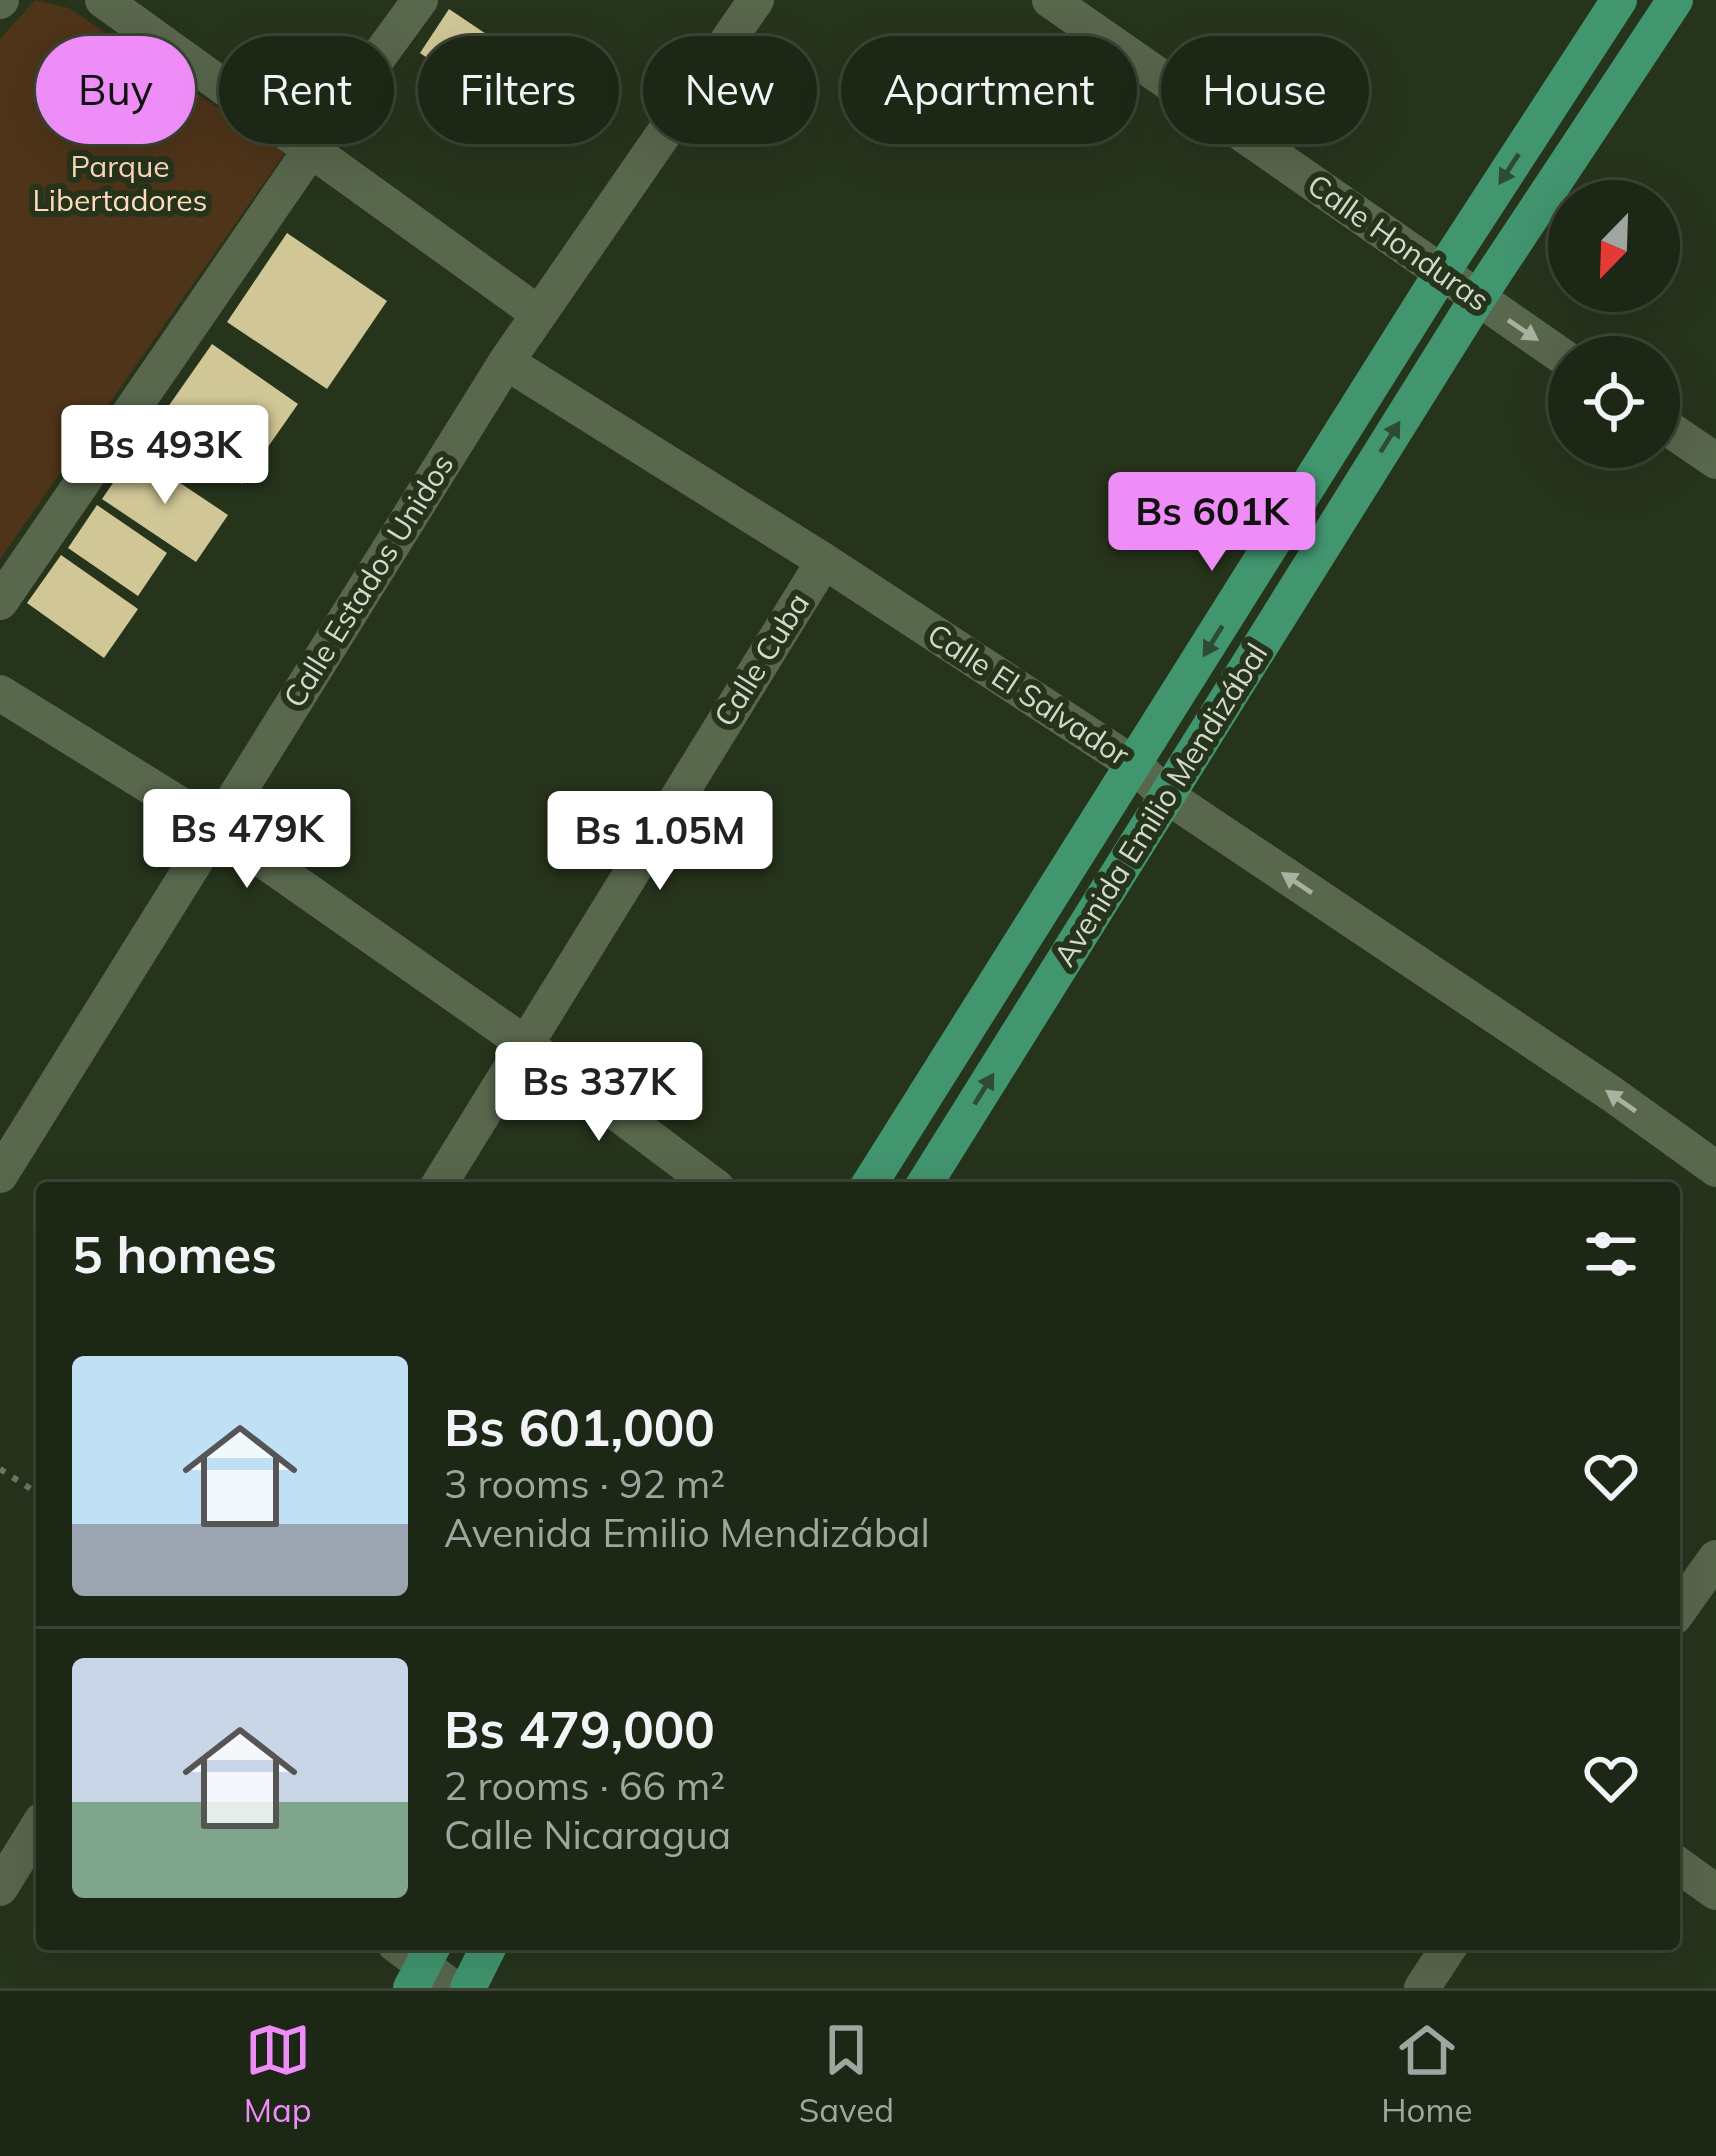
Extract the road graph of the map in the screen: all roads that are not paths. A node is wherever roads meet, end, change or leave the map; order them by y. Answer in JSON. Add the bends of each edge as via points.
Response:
{"nodes":[{"id":1,"x":103,"y":0,"type":"edge"},
{"id":2,"x":420,"y":0,"type":"edge"},
{"id":3,"x":757,"y":0,"type":"edge"},
{"id":4,"x":1050,"y":0,"type":"edge"},
{"id":5,"x":1619,"y":0,"type":"edge"},
{"id":6,"x":1675,"y":0,"type":"edge"},
{"id":7,"x":312,"y":148,"type":"junction"},
{"id":8,"x":1442,"y":274,"type":"junction"},
{"id":9,"x":1477,"y":299,"type":"junction"},
{"id":10,"x":539,"y":314,"type":"junction"},
{"id":11,"x":1548,"y":348,"type":"edge"},
{"id":12,"x":506,"y":362,"type":"junction"},
{"id":13,"x":1680,"y":436,"type":"edge"},
{"id":14,"x":1716,"y":461,"type":"edge"},
{"id":15,"x":824,"y":561,"type":"junction"},
{"id":16,"x":0,"y":602,"type":"edge"},
{"id":17,"x":0,"y":693,"type":"edge"},
{"id":18,"x":1136,"y":765,"type":"junction"},
{"id":19,"x":1167,"y":796,"type":"junction"},
{"id":20,"x":216,"y":827,"type":"junction"},
{"id":21,"x":524,"y":1042,"type":"junction"},
{"id":22,"x":1716,"y":1169,"type":"edge"},
{"id":23,"x":0,"y":1174,"type":"edge"},
{"id":24,"x":441,"y":1182,"type":"edge"},
{"id":25,"x":709,"y":1182,"type":"edge"},
{"id":26,"x":871,"y":1182,"type":"edge"},
{"id":27,"x":926,"y":1182,"type":"edge"},
{"id":28,"x":1716,"y":1558,"type":"edge"},
{"id":29,"x":1680,"y":1609,"type":"edge"},
{"id":30,"x":36,"y":1830,"type":"edge"},
{"id":31,"x":1680,"y":1866,"type":"edge"},
{"id":32,"x":0,"y":1888,"type":"edge"},
{"id":33,"x":1716,"y":1892,"type":"edge"},
{"id":34,"x":487,"y":1950,"type":"edge"},
{"id":35,"x":1447,"y":1950,"type":"edge"},
{"id":36,"x":416,"y":1960,"type":"edge"},
{"id":37,"x":453,"y":1988,"type":"edge"},
{"id":38,"x":467,"y":1988,"type":"edge"},
{"id":39,"x":1422,"y":1988,"type":"edge"}],
"edges":[{"from":1,"to":7,"type":"street"},
{"from":2,"to":7,"type":"street"},
{"from":3,"to":10,"type":"street","name":"Calle Estados Unidos"},
{"from":4,"to":8,"type":"street","name":"Calle Honduras"},
{"from":5,"to":8,"type":"main road","name":"Avenida Emilio Mendizábal","one_way":true},
{"from":6,"to":9,"type":"main road","name":"Avenida Emilio Mendizábal"},
{"from":7,"to":10,"type":"street"},
{"from":7,"to":16,"type":"street"},
{"from":8,"to":9,"type":"street","name":"Calle Honduras"},
{"from":8,"to":18,"type":"main road","name":"Avenida Emilio Mendizábal","one_way":true},
{"from":9,"to":11,"type":"street","name":"Calle Honduras","one_way":true},
{"from":19,"to":9,"type":"main road","name":"Avenida Emilio Mendizábal","one_way":true},
{"from":10,"to":12,"type":"street","name":"Calle Estados Unidos"},
{"from":12,"to":15,"type":"street","name":"Calle El Salvador"},
{"from":12,"to":20,"type":"street","name":"Calle Estados Unidos"},
{"from":13,"to":14,"type":"street"},
{"from":15,"to":18,"type":"street","name":"Calle El Salvador"},
{"from":15,"to":21,"type":"street","name":"Calle Cuba"},
{"from":17,"to":20,"type":"street"},
{"from":18,"to":19,"type":"street","name":"Calle El Salvador"},
{"from":18,"to":26,"type":"main road","name":"Avenida Emilio Mendizábal"},
{"from":22,"to":19,"type":"street","name":"Calle El Salvador","one_way":true},
{"from":27,"to":19,"type":"main road","name":"Avenida Emilio Mendizábal","one_way":true},
{"from":20,"to":21,"type":"street"},
{"from":20,"to":23,"type":"street","name":"Calle Estados Unidos"},
{"from":21,"to":24,"type":"street","name":"Calle Cuba"},
{"from":21,"to":25,"type":"street"},
{"from":28,"to":29,"type":"street"},
{"from":30,"to":32,"type":"street"},
{"from":31,"to":33,"type":"street"},
{"from":34,"to":38,"type":"main road"},
{"from":35,"to":39,"type":"street"},
{"from":36,"to":37,"type":"street"}]}
